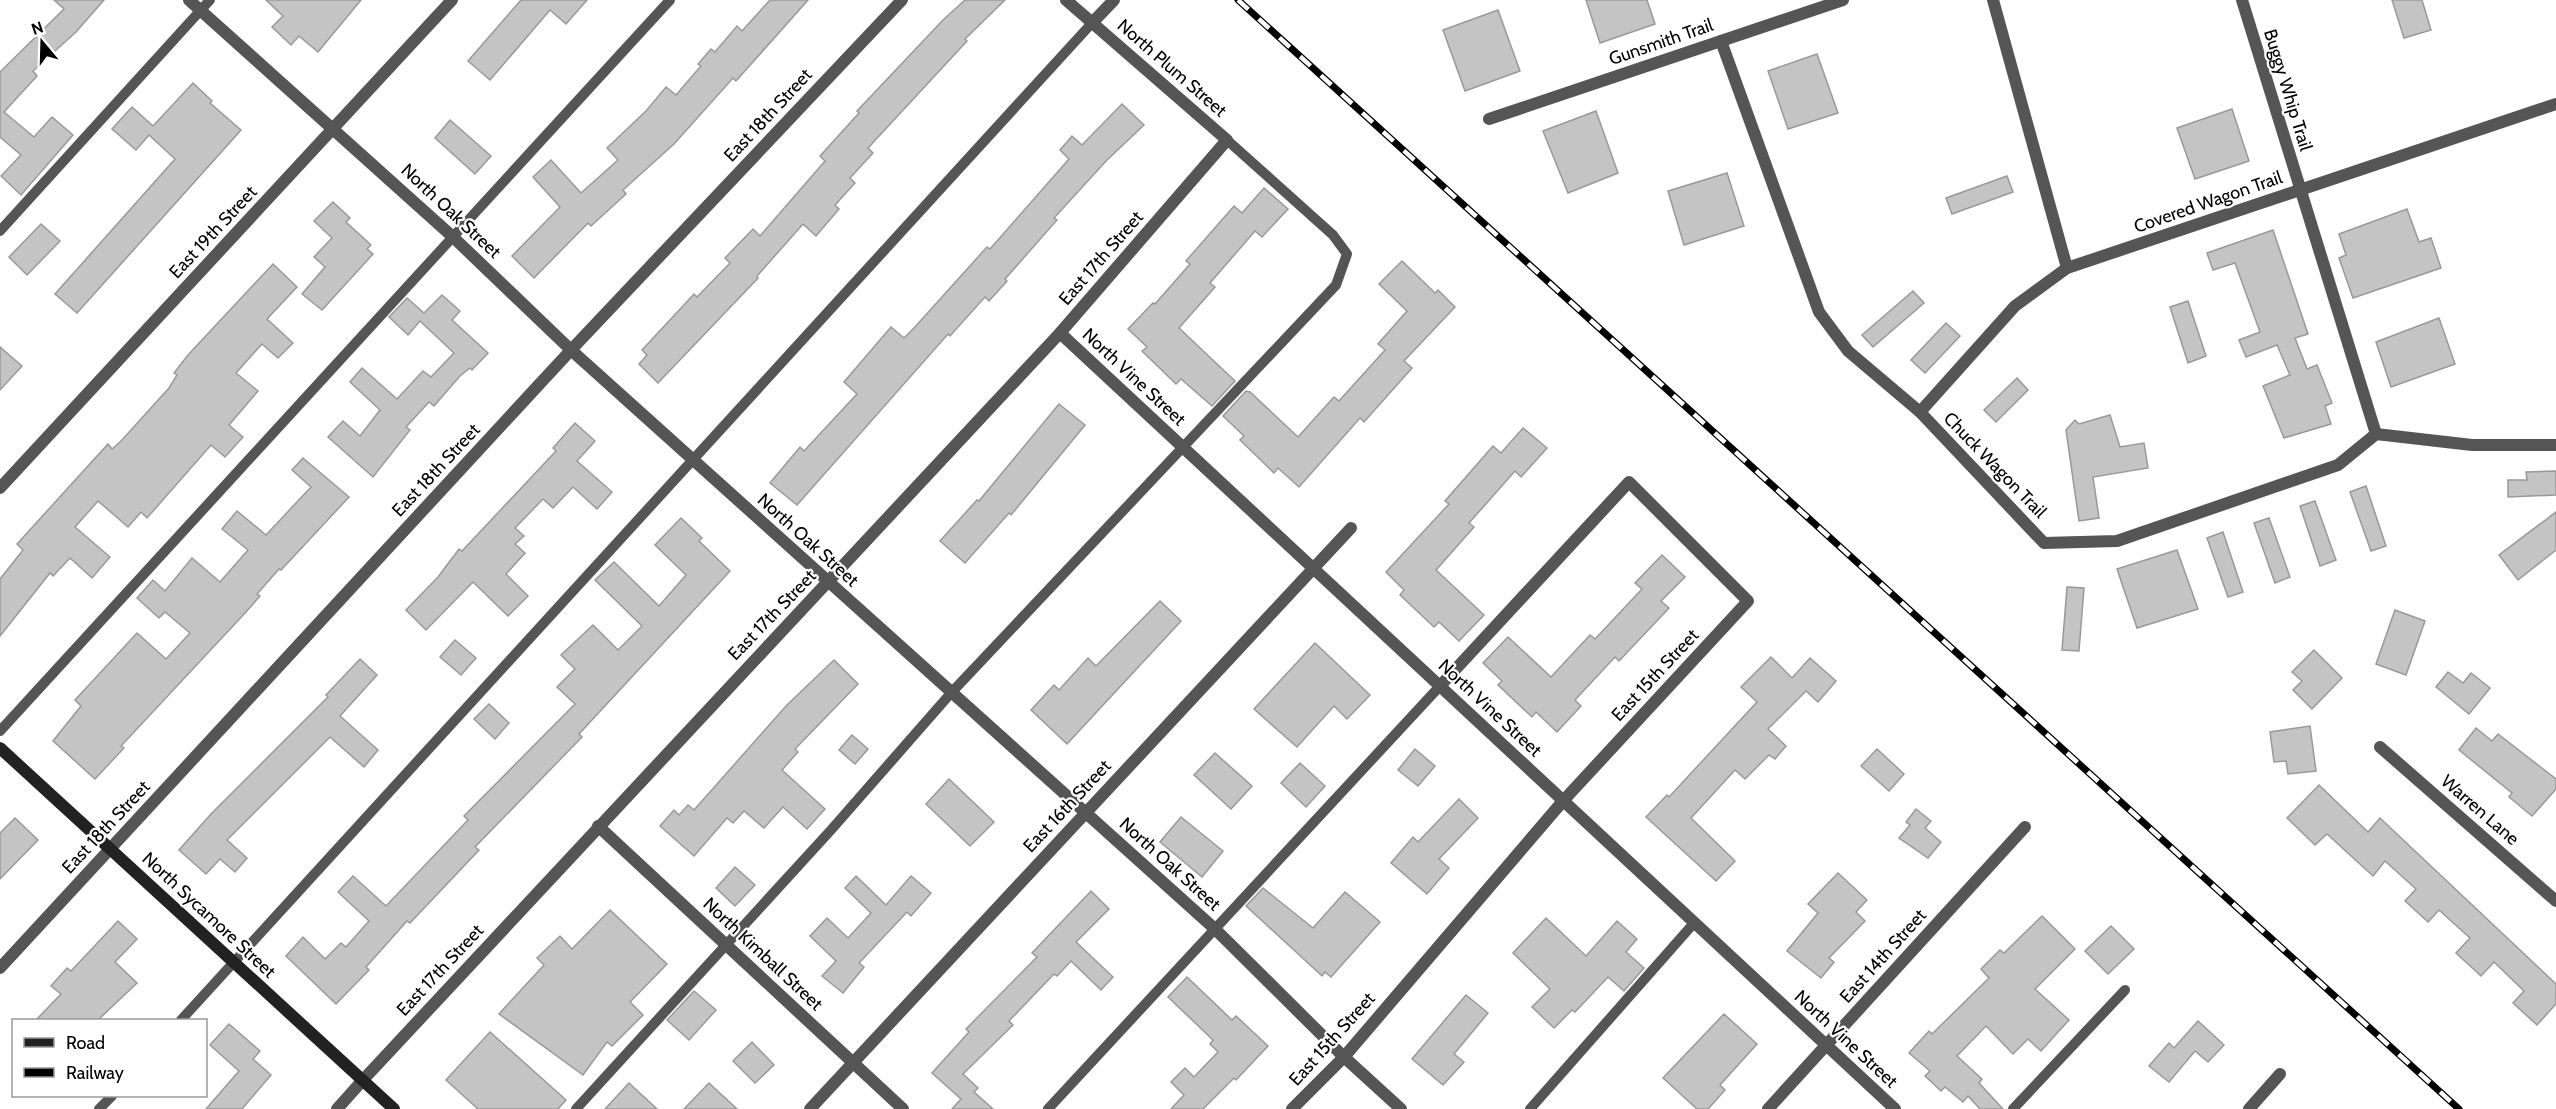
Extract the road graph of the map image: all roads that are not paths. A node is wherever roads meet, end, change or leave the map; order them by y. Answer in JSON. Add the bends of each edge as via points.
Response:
{"nodes":[{"id":1,"x":189,"y":0,"type":"edge"},
{"id":2,"x":210,"y":0,"type":"edge"},
{"id":3,"x":452,"y":0,"type":"edge"},
{"id":4,"x":670,"y":0,"type":"edge"},
{"id":5,"x":902,"y":0,"type":"edge"},
{"id":6,"x":1066,"y":0,"type":"edge"},
{"id":7,"x":1114,"y":0,"type":"edge"},
{"id":8,"x":1843,"y":0,"type":"edge"},
{"id":9,"x":1993,"y":0,"type":"edge"},
{"id":10,"x":2242,"y":0,"type":"edge"},
{"id":11,"x":201,"y":10,"type":"junction"},
{"id":12,"x":1092,"y":23,"type":"junction"},
{"id":13,"x":1721,"y":41,"type":"junction"},
{"id":14,"x":2556,"y":104,"type":"edge"},
{"id":15,"x":1489,"y":119,"type":"dead end"},
{"id":16,"x":335,"y":129,"type":"junction"},
{"id":17,"x":1227,"y":140,"type":"junction"},
{"id":18,"x":2299,"y":190,"type":"junction"},
{"id":19,"x":0,"y":231,"type":"edge"},
{"id":20,"x":453,"y":237,"type":"junction"},
{"id":21,"x":2067,"y":268,"type":"junction"},
{"id":22,"x":1060,"y":333,"type":"junction"},
{"id":23,"x":571,"y":350,"type":"junction"},
{"id":24,"x":1920,"y":412,"type":"junction"},
{"id":25,"x":2376,"y":434,"type":"junction"},
{"id":26,"x":2556,"y":445,"type":"edge"},
{"id":27,"x":1183,"y":447,"type":"junction"},
{"id":28,"x":694,"y":460,"type":"junction"},
{"id":29,"x":0,"y":488,"type":"edge"},
{"id":30,"x":1351,"y":528,"type":"dead end"},
{"id":31,"x":1313,"y":568,"type":"junction"},
{"id":32,"x":828,"y":583,"type":"junction"},
{"id":33,"x":1440,"y":686,"type":"junction"},
{"id":34,"x":951,"y":693,"type":"junction"},
{"id":35,"x":0,"y":731,"type":"edge"},
{"id":36,"x":0,"y":747,"type":"edge"},
{"id":37,"x":2380,"y":747,"type":"dead end"},
{"id":38,"x":1563,"y":801,"type":"junction"},
{"id":39,"x":1086,"y":812,"type":"junction"},
{"id":40,"x":598,"y":826,"type":"junction"},
{"id":41,"x":2025,"y":827,"type":"dead end"},
{"id":42,"x":110,"y":849,"type":"junction"},
{"id":43,"x":2556,"y":901,"type":"edge"},
{"id":44,"x":1694,"y":923,"type":"junction"},
{"id":45,"x":1215,"y":929,"type":"junction"},
{"id":46,"x":726,"y":945,"type":"junction"},
{"id":47,"x":234,"y":963,"type":"junction"},
{"id":48,"x":0,"y":968,"type":"edge"},
{"id":49,"x":2125,"y":990,"type":"dead end"},
{"id":50,"x":182,"y":1019,"type":"edge"},
{"id":51,"x":1826,"y":1045,"type":"junction"},
{"id":52,"x":1344,"y":1057,"type":"junction"},
{"id":53,"x":853,"y":1063,"type":"junction"},
{"id":54,"x":2280,"y":1074,"type":"dead end"},
{"id":55,"x":362,"y":1081,"type":"junction"},
{"id":56,"x":110,"y":1097,"type":"edge"},
{"id":57,"x":99,"y":1109,"type":"edge"},
{"id":58,"x":337,"y":1109,"type":"edge"},
{"id":59,"x":394,"y":1109,"type":"edge"},
{"id":60,"x":576,"y":1109,"type":"edge"},
{"id":61,"x":810,"y":1109,"type":"edge"},
{"id":62,"x":903,"y":1109,"type":"edge"},
{"id":63,"x":1048,"y":1109,"type":"edge"},
{"id":64,"x":1292,"y":1109,"type":"edge"},
{"id":65,"x":1401,"y":1109,"type":"edge"},
{"id":66,"x":1530,"y":1109,"type":"edge"},
{"id":67,"x":1768,"y":1109,"type":"edge"},
{"id":68,"x":1895,"y":1109,"type":"edge"},
{"id":69,"x":2013,"y":1109,"type":"edge"},
{"id":70,"x":2249,"y":1109,"type":"edge"}],
"edges":[{"from":1,"to":11,"type":"street","name":"North Oak Street"},
{"from":2,"to":11,"type":"lane"},
{"from":3,"to":16,"type":"street","name":"East 19th Street"},
{"from":4,"to":20,"type":"lane"},
{"from":5,"to":23,"type":"street","name":"East 18th Street"},
{"from":6,"to":12,"type":"street","name":"North Plum Street"},
{"from":7,"to":12,"type":"street"},
{"from":8,"to":13,"type":"street","name":"Gunsmith Trail"},
{"from":9,"to":21,"type":"street"},
{"from":10,"to":18,"type":"street","name":"Buggy Whip Trail"},
{"from":11,"to":16,"type":"street","name":"North Oak Street"},
{"from":11,"to":19,"type":"lane"},
{"from":12,"to":17,"type":"street","name":"North Plum Street"},
{"from":12,"to":28,"type":"lane"},
{"from":13,"to":15,"type":"street","name":"Gunsmith Trail"},
{"from":13,"to":24,"type":"street","name":"Chuck Wagon Trail","via":[[1819,312],[1848,351]]},
{"from":14,"to":18,"type":"street","name":"Covered Wagon Trail"},
{"from":16,"to":20,"type":"street","name":"North Oak Street"},
{"from":16,"to":29,"type":"street","name":"East 19th Street"},
{"from":17,"to":22,"type":"street","name":"East 17th Street"},
{"from":17,"to":27,"type":"lane","via":[[1333,235],[1347,254],[1336,285]]},
{"from":18,"to":21,"type":"street","name":"Covered Wagon Trail"},
{"from":18,"to":25,"type":"street"},
{"from":20,"to":23,"type":"street","name":"North Oak Street"},
{"from":20,"to":35,"type":"lane"},
{"from":21,"to":24,"type":"street","name":"Covered Wagon Trail","via":[[2015,306]]},
{"from":22,"to":27,"type":"street","name":"North Vine Street"},
{"from":22,"to":32,"type":"street","name":"East 17th Street"},
{"from":23,"to":28,"type":"street","name":"North Oak Street"},
{"from":23,"to":42,"type":"street","name":"East 18th Street"},
{"from":24,"to":25,"type":"street","name":"Chuck Wagon Trail","via":[[2044,543],[2117,541],[2338,465]]},
{"from":25,"to":26,"type":"street","via":[[2472,445]]},
{"from":27,"to":31,"type":"street","name":"North Vine Street"},
{"from":27,"to":34,"type":"lane"},
{"from":28,"to":32,"type":"street","name":"North Oak Street"},
{"from":28,"to":47,"type":"lane"},
{"from":30,"to":31,"type":"street","name":"East 16th Street"},
{"from":31,"to":33,"type":"street","name":"North Vine Street"},
{"from":31,"to":39,"type":"street","name":"East 16th Street"},
{"from":32,"to":34,"type":"street","name":"North Oak Street"},
{"from":32,"to":40,"type":"street","name":"East 17th Street"},
{"from":33,"to":38,"type":"street","name":"North Vine Street"},
{"from":33,"to":38,"type":"street","name":"East 15th Street","via":[[1629,482],[1748,601]]},
{"from":33,"to":45,"type":"lane"},
{"from":34,"to":39,"type":"street","name":"North Oak Street"},
{"from":34,"to":46,"type":"lane"},
{"from":36,"to":42,"type":"main road","name":"North Sycamore Street"},
{"from":37,"to":43,"type":"street","name":"Warren Lane"},
{"from":38,"to":44,"type":"street","name":"North Vine Street"},
{"from":38,"to":52,"type":"street","name":"East 15th Street"},
{"from":39,"to":45,"type":"street","name":"North Oak Street"},
{"from":39,"to":53,"type":"street","name":"East 16th Street"},
{"from":40,"to":46,"type":"street","name":"North Kimball Street"},
{"from":40,"to":55,"type":"street","name":"East 17th Street"},
{"from":41,"to":51,"type":"street","name":"East 14th Street"},
{"from":42,"to":47,"type":"main road","name":"North Sycamore Street"},
{"from":42,"to":48,"type":"street","name":"East 18th Street"},
{"from":44,"to":51,"type":"street","name":"North Vine Street"},
{"from":44,"to":66,"type":"lane"},
{"from":45,"to":52,"type":"street","name":"North Oak Street"},
{"from":45,"to":63,"type":"lane"},
{"from":46,"to":53,"type":"street","name":"North Kimball Street"},
{"from":46,"to":60,"type":"lane"},
{"from":47,"to":50,"type":"lane"},
{"from":47,"to":55,"type":"main road","name":"North Sycamore Street"},
{"from":49,"to":69,"type":"lane"},
{"from":51,"to":67,"type":"street","name":"East 14th Street"},
{"from":51,"to":68,"type":"street","name":"North Vine Street"},
{"from":52,"to":64,"type":"street","name":"East 15th Street"},
{"from":52,"to":65,"type":"street","name":"North Oak Street"},
{"from":53,"to":61,"type":"street","name":"East 16th Street"},
{"from":53,"to":62,"type":"street","name":"North Kimball Street"},
{"from":54,"to":70,"type":"street"},
{"from":55,"to":58,"type":"street","name":"East 17th Street"},
{"from":55,"to":59,"type":"main road","name":"North Sycamore Street"},
{"from":56,"to":57,"type":"lane"}]}
